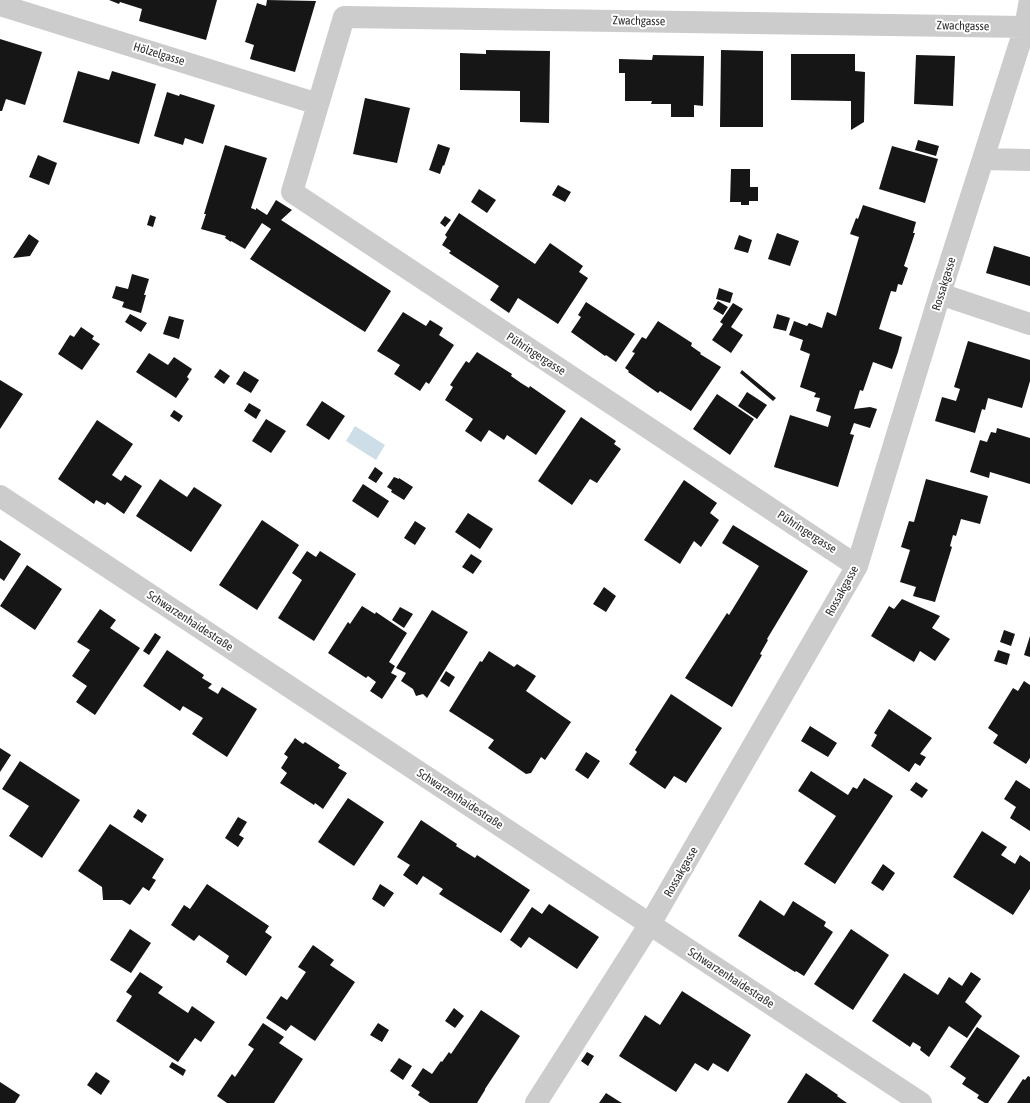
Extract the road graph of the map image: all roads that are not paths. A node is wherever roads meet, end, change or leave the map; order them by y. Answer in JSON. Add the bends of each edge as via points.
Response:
{"nodes":[{"id":1,"x":1030,"y":0,"type":"edge"},
{"id":2,"x":0,"y":5,"type":"edge"},
{"id":3,"x":1025,"y":27,"type":"junction"},
{"id":4,"x":318,"y":104,"type":"junction"},
{"id":5,"x":983,"y":159,"type":"junction"},
{"id":6,"x":1030,"y":160,"type":"edge"},
{"id":7,"x":940,"y":294,"type":"junction"},
{"id":8,"x":1030,"y":324,"type":"edge"},
{"id":9,"x":0,"y":496,"type":"edge"},
{"id":10,"x":857,"y":566,"type":"junction"},
{"id":11,"x":650,"y":924,"type":"junction"},
{"id":12,"x":536,"y":1103,"type":"edge"},
{"id":13,"x":921,"y":1103,"type":"edge"}],
"edges":[{"from":1,"to":3,"type":"street","name":"Rossakgasse"},
{"from":2,"to":4,"type":"street","name":"Hölzelgasse"},
{"from":3,"to":4,"type":"street","name":"Zwachgasse","via":[[344,17]]},
{"from":3,"to":5,"type":"street","name":"Rossakgasse"},
{"from":4,"to":10,"type":"street","name":"Pühringergasse","via":[[292,192]]},
{"from":5,"to":6,"type":"street"},
{"from":5,"to":7,"type":"street","name":"Rossakgasse"},
{"from":7,"to":8,"type":"street"},
{"from":7,"to":10,"type":"street","name":"Rossakgasse"},
{"from":9,"to":11,"type":"street","name":"Schwarzenhaidestraße"},
{"from":10,"to":11,"type":"street","name":"Rossakgasse"},
{"from":11,"to":12,"type":"street","name":"Rossakgasse"},
{"from":11,"to":13,"type":"street","name":"Schwarzenhaidestraße"}]}
